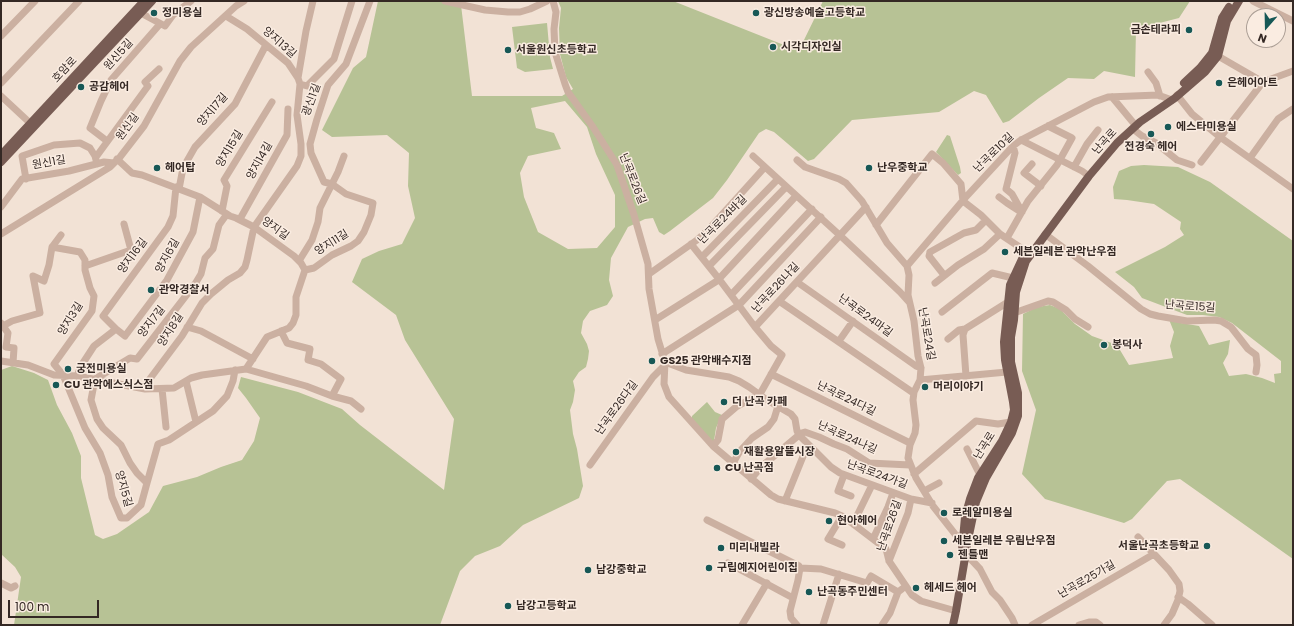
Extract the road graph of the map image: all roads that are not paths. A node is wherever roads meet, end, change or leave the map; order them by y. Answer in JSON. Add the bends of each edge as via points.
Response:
{"nodes":[{"id":1,"x":35,"y":1,"type":"edge"},
{"id":2,"x":79,"y":1,"type":"edge"},
{"id":3,"x":152,"y":1,"type":"edge"},
{"id":4,"x":191,"y":1,"type":"edge"},
{"id":5,"x":244,"y":1,"type":"edge"},
{"id":6,"x":313,"y":1,"type":"edge"},
{"id":7,"x":352,"y":1,"type":"edge"},
{"id":8,"x":370,"y":1,"type":"edge"},
{"id":9,"x":445,"y":1,"type":"edge"},
{"id":10,"x":546,"y":1,"type":"edge"},
{"id":11,"x":553,"y":1,"type":"edge"},
{"id":12,"x":1233,"y":1,"type":"edge"},
{"id":13,"x":1239,"y":1,"type":"edge"},
{"id":14,"x":1253,"y":1,"type":"edge"},
{"id":15,"x":234,"y":4,"type":"edge"},
{"id":16,"x":139,"y":6,"type":"edge"},
{"id":17,"x":226,"y":16,"type":"junction"},
{"id":18,"x":1293,"y":21,"type":"edge"},
{"id":19,"x":160,"y":24,"type":"junction"},
{"id":20,"x":1,"y":36,"type":"edge"},
{"id":21,"x":266,"y":45,"type":"junction"},
{"id":22,"x":1218,"y":56,"type":"junction"},
{"id":23,"x":159,"y":69,"type":"dead end"},
{"id":24,"x":1293,"y":71,"type":"edge"},
{"id":25,"x":1148,"y":72,"type":"dead end"},
{"id":26,"x":299,"y":81,"type":"junction"},
{"id":27,"x":1263,"y":82,"type":"junction"},
{"id":28,"x":1,"y":84,"type":"edge"},
{"id":29,"x":1,"y":96,"type":"edge"},
{"id":30,"x":1112,"y":97,"type":"junction"},
{"id":31,"x":1169,"y":97,"type":"junction"},
{"id":32,"x":272,"y":102,"type":"dead end"},
{"id":33,"x":288,"y":109,"type":"dead end"},
{"id":34,"x":1293,"y":109,"type":"edge"},
{"id":35,"x":30,"y":123,"type":"junction"},
{"id":36,"x":1048,"y":126,"type":"junction"},
{"id":37,"x":1134,"y":126,"type":"junction"},
{"id":38,"x":1098,"y":130,"type":"dead end"},
{"id":39,"x":1220,"y":137,"type":"junction"},
{"id":40,"x":1021,"y":140,"type":"junction"},
{"id":41,"x":107,"y":141,"type":"junction"},
{"id":42,"x":1013,"y":146,"type":"junction"},
{"id":43,"x":1,"y":155,"type":"edge"},
{"id":44,"x":344,"y":156,"type":"dead end"},
{"id":45,"x":753,"y":156,"type":"dead end"},
{"id":46,"x":1250,"y":158,"type":"junction"},
{"id":47,"x":797,"y":160,"type":"dead end"},
{"id":48,"x":1060,"y":160,"type":"junction"},
{"id":49,"x":96,"y":161,"type":"junction"},
{"id":50,"x":116,"y":161,"type":"junction"},
{"id":51,"x":1,"y":162,"type":"edge"},
{"id":52,"x":1200,"y":162,"type":"dead end"},
{"id":53,"x":1032,"y":164,"type":"dead end"},
{"id":54,"x":1192,"y":165,"type":"dead end"},
{"id":55,"x":765,"y":167,"type":"junction"},
{"id":56,"x":1074,"y":167,"type":"junction"},
{"id":57,"x":1088,"y":175,"type":"junction"},
{"id":58,"x":26,"y":179,"type":"junction"},
{"id":59,"x":778,"y":179,"type":"junction"},
{"id":60,"x":332,"y":184,"type":"junction"},
{"id":61,"x":786,"y":186,"type":"junction"},
{"id":62,"x":1041,"y":186,"type":"junction"},
{"id":63,"x":177,"y":188,"type":"junction"},
{"id":64,"x":1293,"y":189,"type":"edge"},
{"id":65,"x":796,"y":196,"type":"junction"},
{"id":66,"x":200,"y":197,"type":"junction"},
{"id":67,"x":999,"y":197,"type":"dead end"},
{"id":68,"x":963,"y":200,"type":"junction"},
{"id":69,"x":866,"y":207,"type":"junction"},
{"id":70,"x":1,"y":208,"type":"edge"},
{"id":71,"x":812,"y":209,"type":"junction"},
{"id":72,"x":224,"y":212,"type":"junction"},
{"id":73,"x":1022,"y":212,"type":"junction"},
{"id":74,"x":821,"y":217,"type":"junction"},
{"id":75,"x":240,"y":220,"type":"junction"},
{"id":76,"x":986,"y":220,"type":"junction"},
{"id":77,"x":124,"y":224,"type":"dead end"},
{"id":78,"x":876,"y":225,"type":"junction"},
{"id":79,"x":254,"y":226,"type":"junction"},
{"id":80,"x":1,"y":234,"type":"edge"},
{"id":81,"x":1045,"y":234,"type":"junction"},
{"id":82,"x":61,"y":235,"type":"dead end"},
{"id":83,"x":840,"y":235,"type":"junction"},
{"id":84,"x":1004,"y":236,"type":"junction"},
{"id":85,"x":691,"y":244,"type":"junction"},
{"id":86,"x":924,"y":245,"type":"junction"},
{"id":87,"x":52,"y":247,"type":"junction"},
{"id":88,"x":930,"y":252,"type":"junction"},
{"id":89,"x":1028,"y":254,"type":"junction"},
{"id":90,"x":702,"y":257,"type":"junction"},
{"id":91,"x":299,"y":261,"type":"junction"},
{"id":92,"x":85,"y":266,"type":"junction"},
{"id":93,"x":709,"y":266,"type":"junction"},
{"id":94,"x":907,"y":266,"type":"junction"},
{"id":95,"x":305,"y":270,"type":"junction"},
{"id":96,"x":649,"y":274,"type":"junction"},
{"id":97,"x":944,"y":275,"type":"junction"},
{"id":98,"x":1013,"y":278,"type":"junction"},
{"id":99,"x":719,"y":279,"type":"junction"},
{"id":100,"x":797,"y":282,"type":"junction"},
{"id":101,"x":934,"y":283,"type":"dead end"},
{"id":102,"x":731,"y":295,"type":"junction"},
{"id":103,"x":779,"y":301,"type":"junction"},
{"id":104,"x":1008,"y":302,"type":"junction"},
{"id":105,"x":909,"y":303,"type":"junction"},
{"id":106,"x":739,"y":305,"type":"junction"},
{"id":107,"x":942,"y":312,"type":"dead end"},
{"id":108,"x":1014,"y":313,"type":"junction"},
{"id":109,"x":655,"y":320,"type":"junction"},
{"id":110,"x":853,"y":321,"type":"junction"},
{"id":111,"x":2,"y":325,"type":"edge"},
{"id":112,"x":187,"y":327,"type":"junction"},
{"id":113,"x":755,"y":327,"type":"junction"},
{"id":114,"x":1088,"y":327,"type":"dead end"},
{"id":115,"x":116,"y":329,"type":"junction"},
{"id":116,"x":964,"y":329,"type":"junction"},
{"id":117,"x":281,"y":331,"type":"junction"},
{"id":118,"x":948,"y":339,"type":"dead end"},
{"id":119,"x":839,"y":341,"type":"junction"},
{"id":120,"x":662,"y":354,"type":"junction"},
{"id":121,"x":253,"y":359,"type":"junction"},
{"id":122,"x":1,"y":361,"type":"edge"},
{"id":123,"x":13,"y":363,"type":"junction"},
{"id":124,"x":664,"y":364,"type":"junction"},
{"id":125,"x":921,"y":368,"type":"junction"},
{"id":126,"x":246,"y":369,"type":"junction"},
{"id":127,"x":235,"y":370,"type":"junction"},
{"id":128,"x":1007,"y":372,"type":"junction"},
{"id":129,"x":1256,"y":372,"type":"dead end"},
{"id":130,"x":771,"y":374,"type":"junction"},
{"id":131,"x":63,"y":375,"type":"junction"},
{"id":132,"x":77,"y":376,"type":"junction"},
{"id":133,"x":966,"y":376,"type":"junction"},
{"id":134,"x":95,"y":379,"type":"junction"},
{"id":135,"x":920,"y":380,"type":"junction"},
{"id":136,"x":186,"y":381,"type":"junction"},
{"id":137,"x":143,"y":388,"type":"junction"},
{"id":138,"x":162,"y":389,"type":"junction"},
{"id":139,"x":914,"y":392,"type":"junction"},
{"id":140,"x":760,"y":394,"type":"junction"},
{"id":141,"x":332,"y":396,"type":"junction"},
{"id":142,"x":778,"y":406,"type":"junction"},
{"id":143,"x":361,"y":409,"type":"dead end"},
{"id":144,"x":196,"y":422,"type":"junction"},
{"id":145,"x":1011,"y":422,"type":"junction"},
{"id":146,"x":166,"y":427,"type":"dead end"},
{"id":147,"x":799,"y":434,"type":"junction"},
{"id":148,"x":910,"y":443,"type":"junction"},
{"id":149,"x":713,"y":446,"type":"junction"},
{"id":150,"x":811,"y":447,"type":"junction"},
{"id":151,"x":967,"y":449,"type":"dead end"},
{"id":152,"x":733,"y":463,"type":"junction"},
{"id":153,"x":590,"y":465,"type":"dead end"},
{"id":154,"x":910,"y":465,"type":"junction"},
{"id":155,"x":914,"y":474,"type":"junction"},
{"id":156,"x":844,"y":475,"type":"junction"},
{"id":157,"x":980,"y":475,"type":"junction"},
{"id":158,"x":751,"y":479,"type":"junction"},
{"id":159,"x":147,"y":483,"type":"junction"},
{"id":160,"x":939,"y":483,"type":"dead end"},
{"id":161,"x":872,"y":485,"type":"junction"},
{"id":162,"x":924,"y":491,"type":"junction"},
{"id":163,"x":893,"y":492,"type":"junction"},
{"id":164,"x":851,"y":496,"type":"dead end"},
{"id":165,"x":911,"y":499,"type":"junction"},
{"id":166,"x":785,"y":501,"type":"junction"},
{"id":167,"x":932,"y":503,"type":"junction"},
{"id":168,"x":842,"y":516,"type":"junction"},
{"id":169,"x":707,"y":520,"type":"dead end"},
{"id":170,"x":853,"y":524,"type":"junction"},
{"id":171,"x":1138,"y":537,"type":"dead end"},
{"id":172,"x":873,"y":539,"type":"junction"},
{"id":173,"x":965,"y":539,"type":"junction"},
{"id":174,"x":842,"y":545,"type":"dead end"},
{"id":175,"x":964,"y":554,"type":"junction"},
{"id":176,"x":1154,"y":554,"type":"junction"},
{"id":177,"x":889,"y":561,"type":"junction"},
{"id":178,"x":728,"y":563,"type":"dead end"},
{"id":179,"x":800,"y":568,"type":"junction"},
{"id":180,"x":839,"y":574,"type":"junction"},
{"id":181,"x":1,"y":583,"type":"edge"},
{"id":182,"x":767,"y":583,"type":"junction"},
{"id":183,"x":15,"y":586,"type":"dead end"},
{"id":184,"x":906,"y":587,"type":"junction"},
{"id":185,"x":898,"y":592,"type":"junction"},
{"id":186,"x":1178,"y":597,"type":"junction"},
{"id":187,"x":793,"y":598,"type":"junction"},
{"id":188,"x":954,"y":611,"type":"junction"},
{"id":189,"x":742,"y":625,"type":"edge"},
{"id":190,"x":797,"y":625,"type":"edge"},
{"id":191,"x":823,"y":625,"type":"edge"},
{"id":192,"x":882,"y":625,"type":"edge"},
{"id":193,"x":948,"y":625,"type":"edge"},
{"id":194,"x":952,"y":625,"type":"edge"},
{"id":195,"x":1015,"y":625,"type":"edge"},
{"id":196,"x":1032,"y":625,"type":"edge"},
{"id":197,"x":1080,"y":625,"type":"edge"},
{"id":198,"x":1100,"y":625,"type":"edge"},
{"id":199,"x":1164,"y":625,"type":"edge"},
{"id":200,"x":1212,"y":625,"type":"edge"}],
"edges":[{"from":1,"to":20,"type":"street"},
{"from":2,"to":28,"type":"street"},
{"from":3,"to":16,"type":"main road"},
{"from":4,"to":19,"type":"street","via":[[165,26]]},
{"from":5,"to":15,"type":"street","name":"원신길"},
{"from":6,"to":26,"type":"street"},
{"from":7,"to":26,"type":"street","via":[[334,59],[306,86]]},
{"from":8,"to":60,"type":"street","name":"광신1길","via":[[346,64],[328,85],[310,144],[310,153],[324,182]]},
{"from":9,"to":10,"type":"street","via":[[508,12],[520,12]]},
{"from":11,"to":96,"type":"street","name":"난곡로26길","via":[[556,12],[555,52],[564,84],[617,165],[634,215]]},
{"from":12,"to":31,"type":"main road","name":"난곡로","via":[[1222,18],[1212,53]]},
{"from":13,"to":22,"type":"main road","name":"난곡로","via":[[1227,21]]},
{"from":14,"to":18,"type":"street"},
{"from":15,"to":17,"type":"street","name":"원신길"},
{"from":16,"to":19,"type":"street"},
{"from":16,"to":35,"type":"main road","name":"호암로"},
{"from":16,"to":51,"type":"main road"},
{"from":17,"to":21,"type":"street","name":"양지13길"},
{"from":17,"to":50,"type":"street","name":"원신길","via":[[180,60],[144,126]]},
{"from":19,"to":41,"type":"street","name":"원신5길","via":[[111,80],[101,101],[90,128]]},
{"from":21,"to":26,"type":"street","name":"양지13길","via":[[288,63]]},
{"from":21,"to":63,"type":"street","name":"양지17길","via":[[235,104],[195,148],[183,168]]},
{"from":22,"to":27,"type":"street"},
{"from":22,"to":31,"type":"main road","name":"난곡로","via":[[1205,72]]},
{"from":23,"to":41,"type":"street","via":[[145,82],[148,86]]},
{"from":24,"to":27,"type":"street"},
{"from":25,"to":31,"type":"street"},
{"from":26,"to":79,"type":"street","via":[[297,115],[301,156],[297,166]]},
{"from":27,"to":39,"type":"street"},
{"from":29,"to":35,"type":"street"},
{"from":30,"to":31,"type":"street","name":"난곡로10길"},
{"from":30,"to":36,"type":"street","name":"난곡로10길","via":[[1094,102]]},
{"from":30,"to":37,"type":"street","name":"난곡로"},
{"from":31,"to":37,"type":"main road","name":"난곡로"},
{"from":31,"to":39,"type":"street"},
{"from":32,"to":72,"type":"street","name":"양지15길","via":[[224,180],[227,186]]},
{"from":33,"to":75,"type":"street","name":"양지14길","via":[[287,135]]},
{"from":34,"to":46,"type":"street","via":[[1278,119]]},
{"from":35,"to":43,"type":"main road","name":"호암로"},
{"from":36,"to":40,"type":"street","name":"난곡로10길"},
{"from":36,"to":48,"type":"street","via":[[1072,138]]},
{"from":37,"to":54,"type":"street","name":"난곡로","via":[[1142,136],[1156,143],[1177,160]]},
{"from":37,"to":57,"type":"main road","name":"난곡로"},
{"from":38,"to":56,"type":"street"},
{"from":39,"to":46,"type":"street"},
{"from":39,"to":52,"type":"street"},
{"from":40,"to":42,"type":"street","name":"난곡로10길"},
{"from":40,"to":48,"type":"street"},
{"from":41,"to":49,"type":"street"},
{"from":42,"to":68,"type":"street","name":"난곡로10길"},
{"from":42,"to":73,"type":"street","via":[[1015,153],[1006,189],[1012,194]]},
{"from":44,"to":60,"type":"street"},
{"from":45,"to":55,"type":"street"},
{"from":46,"to":64,"type":"street"},
{"from":47,"to":69,"type":"street","via":[[805,167],[846,183]]},
{"from":48,"to":56,"type":"street"},
{"from":48,"to":62,"type":"street"},
{"from":49,"to":50,"type":"street","name":"원신1길"},
{"from":49,"to":58,"type":"street","name":"원신1길","via":[[69,171]]},
{"from":49,"to":58,"type":"street","via":[[90,148],[80,143],[54,145],[22,156]]},
{"from":50,"to":63,"type":"street","name":"양지길","via":[[132,173]]},
{"from":50,"to":80,"type":"street","name":"원신길"},
{"from":53,"to":62,"type":"street","via":[[1024,173]]},
{"from":55,"to":59,"type":"street"},
{"from":55,"to":85,"type":"street","via":[[708,230]]},
{"from":56,"to":57,"type":"street"},
{"from":57,"to":81,"type":"main road","name":"난곡로","via":[[1065,210]]},
{"from":57,"to":89,"type":"main road","name":"난곡로"},
{"from":58,"to":70,"type":"street","name":"원신1길","via":[[22,180]]},
{"from":59,"to":61,"type":"street"},
{"from":59,"to":90,"type":"street","name":"난곡로24바길"},
{"from":60,"to":91,"type":"street","via":[[320,208],[312,240]]},
{"from":60,"to":95,"type":"street","name":"양지11길","via":[[346,194],[373,203],[368,225],[358,241],[351,246],[314,268]]},
{"from":61,"to":65,"type":"street"},
{"from":61,"to":93,"type":"street","name":"난곡로24바길"},
{"from":62,"to":73,"type":"street"},
{"from":63,"to":66,"type":"street","name":"양지길"},
{"from":63,"to":115,"type":"street","name":"양지16길","via":[[173,216],[168,226],[103,316]]},
{"from":65,"to":71,"type":"street"},
{"from":65,"to":99,"type":"street"},
{"from":66,"to":72,"type":"street","name":"양지길"},
{"from":66,"to":115,"type":"street","name":"양지6길","via":[[193,232],[167,280],[125,336]]},
{"from":67,"to":73,"type":"street"},
{"from":68,"to":76,"type":"street"},
{"from":68,"to":78,"type":"street","via":[[961,184],[932,154]]},
{"from":68,"to":86,"type":"street","name":"난곡로10길"},
{"from":69,"to":78,"type":"street"},
{"from":69,"to":83,"type":"street"},
{"from":71,"to":74,"type":"street"},
{"from":71,"to":102,"type":"street"},
{"from":72,"to":75,"type":"street","name":"양지길"},
{"from":72,"to":134,"type":"street","name":"양지7길","via":[[213,248],[205,258],[201,274],[195,284],[136,359],[130,358]]},
{"from":73,"to":84,"type":"street"},
{"from":74,"to":83,"type":"street"},
{"from":74,"to":106,"type":"street"},
{"from":75,"to":79,"type":"street","name":"양지길"},
{"from":76,"to":84,"type":"street"},
{"from":76,"to":88,"type":"street","via":[[976,230],[964,233]]},
{"from":77,"to":92,"type":"street","via":[[131,250]]},
{"from":78,"to":94,"type":"street","via":[[887,243]]},
{"from":79,"to":91,"type":"street","name":"양지길"},
{"from":79,"to":112,"type":"street","name":"양지8길","via":[[245,267],[211,294],[196,311]]},
{"from":81,"to":89,"type":"main road","name":"난곡로"},
{"from":81,"to":129,"type":"street","name":"난곡로15길","via":[[1150,314],[1187,321],[1221,321],[1231,327],[1256,355]]},
{"from":82,"to":87,"type":"street"},
{"from":83,"to":100,"type":"street","name":"난곡로26나길"},
{"from":83,"to":105,"type":"street"},
{"from":84,"to":89,"type":"street"},
{"from":84,"to":97,"type":"street"},
{"from":85,"to":90,"type":"street"},
{"from":85,"to":96,"type":"street"},
{"from":86,"to":88,"type":"street"},
{"from":86,"to":94,"type":"street","name":"난곡로10길"},
{"from":87,"to":92,"type":"street","name":"양지3길","via":[[80,252],[85,260]]},
{"from":87,"to":111,"type":"street","via":[[44,281],[33,276],[40,313]]},
{"from":88,"to":97,"type":"street","via":[[929,256]]},
{"from":89,"to":98,"type":"main road","name":"난곡로","via":[[1022,259]]},
{"from":89,"to":108,"type":"main road","name":"난곡로","via":[[1016,292]]},
{"from":90,"to":93,"type":"street","name":"난곡로24바길"},
{"from":91,"to":95,"type":"street","name":"양지길"},
{"from":92,"to":131,"type":"street","name":"양지3길","via":[[94,296],[92,310],[54,364]]},
{"from":93,"to":99,"type":"street"},
{"from":94,"to":105,"type":"street","name":"난곡로24길"},
{"from":95,"to":117,"type":"street","via":[[296,297],[293,324]]},
{"from":96,"to":109,"type":"street","name":"난곡로26길"},
{"from":97,"to":101,"type":"street"},
{"from":98,"to":104,"type":"main road","name":"난곡로"},
{"from":98,"to":107,"type":"street","via":[[992,273]]},
{"from":99,"to":102,"type":"street"},
{"from":99,"to":109,"type":"street"},
{"from":100,"to":103,"type":"street","name":"난곡로26나길"},
{"from":100,"to":110,"type":"street","name":"난곡로24마길"},
{"from":102,"to":106,"type":"street"},
{"from":103,"to":113,"type":"street","name":"난곡로26나길"},
{"from":103,"to":119,"type":"street"},
{"from":104,"to":116,"type":"street"},
{"from":104,"to":128,"type":"main road","name":"난곡로","via":[[1004,342]]},
{"from":105,"to":125,"type":"street","name":"난곡로24길"},
{"from":106,"to":113,"type":"street"},
{"from":106,"to":120,"type":"street"},
{"from":108,"to":114,"type":"street","via":[[1048,301],[1066,310]]},
{"from":108,"to":173,"type":"main road","name":"난곡로","via":[[1010,352],[1018,393],[1018,416],[1012,433],[980,491]]},
{"from":109,"to":120,"type":"street","name":"난곡로26길"},
{"from":110,"to":119,"type":"street"},
{"from":110,"to":125,"type":"street","name":"난곡로24마길"},
{"from":111,"to":123,"type":"street","via":[[8,333],[6,347],[14,348]]},
{"from":112,"to":121,"type":"street","via":[[201,331]]},
{"from":112,"to":137,"type":"street","name":"양지8길"},
{"from":113,"to":130,"type":"street","name":"난곡로26나길","via":[[782,355]]},
{"from":115,"to":132,"type":"street","via":[[94,346]]},
{"from":116,"to":118,"type":"street"},
{"from":116,"to":133,"type":"street"},
{"from":117,"to":121,"type":"street","via":[[267,337]]},
{"from":117,"to":141,"type":"street","via":[[287,343],[310,348],[308,360],[321,364],[341,379]]},
{"from":119,"to":139,"type":"street"},
{"from":120,"to":124,"type":"street","name":"난곡로26길"},
{"from":121,"to":126,"type":"street"},
{"from":122,"to":123,"type":"street"},
{"from":123,"to":131,"type":"street","via":[[28,365],[54,375]]},
{"from":124,"to":140,"type":"street","name":"난곡로24가길","via":[[729,377]]},
{"from":124,"to":149,"type":"street","name":"난곡로26길","via":[[664,384],[669,397]]},
{"from":124,"to":153,"type":"street","name":"난곡로26다길"},
{"from":125,"to":135,"type":"street","name":"난곡로24길"},
{"from":126,"to":127,"type":"street"},
{"from":126,"to":141,"type":"street"},
{"from":127,"to":136,"type":"street","via":[[202,375]]},
{"from":127,"to":144,"type":"street","via":[[234,381],[227,396],[213,411]]},
{"from":128,"to":133,"type":"street"},
{"from":128,"to":145,"type":"main road","name":"난곡로","via":[[1014,410]]},
{"from":130,"to":140,"type":"street","name":"난곡로26나길"},
{"from":130,"to":148,"type":"street","name":"난곡로24다길"},
{"from":131,"to":132,"type":"street"},
{"from":131,"to":159,"type":"street","name":"양지5길","via":[[85,428],[100,453],[121,518],[127,518],[141,505]]},
{"from":132,"to":134,"type":"street"},
{"from":133,"to":135,"type":"street"},
{"from":134,"to":137,"type":"street"},
{"from":134,"to":159,"type":"street","name":"양지5길","via":[[91,400],[97,419],[121,445],[130,463]]},
{"from":135,"to":139,"type":"street","name":"난곡로24길"},
{"from":136,"to":138,"type":"street","via":[[174,388]]},
{"from":136,"to":144,"type":"street"},
{"from":137,"to":138,"type":"street"},
{"from":138,"to":146,"type":"street"},
{"from":139,"to":148,"type":"street","name":"난곡로24길","via":[[916,425]]},
{"from":140,"to":142,"type":"street","name":"난곡로24가길"},
{"from":140,"to":149,"type":"street","via":[[736,407],[722,419],[718,440]]},
{"from":141,"to":143,"type":"street","via":[[351,401]]},
{"from":142,"to":147,"type":"street","name":"난곡로24가길","via":[[795,419]]},
{"from":142,"to":152,"type":"street","via":[[768,427],[752,438]]},
{"from":144,"to":159,"type":"street","via":[[169,440],[158,444]]},
{"from":145,"to":155,"type":"street","via":[[998,424],[976,421]]},
{"from":145,"to":157,"type":"main road","name":"난곡로"},
{"from":147,"to":150,"type":"street","name":"난곡로24가길"},
{"from":147,"to":154,"type":"street","name":"난곡로24나길","via":[[805,432],[819,437],[869,462]]},
{"from":147,"to":158,"type":"street"},
{"from":148,"to":154,"type":"street","name":"난곡로24길"},
{"from":149,"to":152,"type":"street","name":"난곡로26길"},
{"from":150,"to":156,"type":"street","name":"난곡로24가길","via":[[831,467]]},
{"from":150,"to":166,"type":"street","via":[[804,454]]},
{"from":151,"to":157,"type":"street"},
{"from":152,"to":158,"type":"street","name":"난곡로26길"},
{"from":154,"to":155,"type":"street","name":"난곡로24길"},
{"from":155,"to":162,"type":"street","name":"난곡로24길"},
{"from":156,"to":161,"type":"street","name":"난곡로24가길"},
{"from":156,"to":164,"type":"street","via":[[838,490]]},
{"from":157,"to":173,"type":"main road","name":"난곡로","via":[[965,517]]},
{"from":158,"to":166,"type":"street","name":"난곡로26길","via":[[771,495]]},
{"from":160,"to":162,"type":"street"},
{"from":161,"to":163,"type":"street","name":"난곡로24가길"},
{"from":161,"to":170,"type":"street"},
{"from":162,"to":167,"type":"street","name":"난곡로24길"},
{"from":163,"to":165,"type":"street","name":"난곡로24가길"},
{"from":163,"to":172,"type":"street","name":"난곡로26길"},
{"from":165,"to":167,"type":"street","name":"난곡로24가길"},
{"from":165,"to":177,"type":"street","name":"난곡로26길"},
{"from":166,"to":168,"type":"street","name":"난곡로26길","via":[[835,512]]},
{"from":167,"to":173,"type":"street","name":"난곡로24길","via":[[955,534]]},
{"from":168,"to":170,"type":"street","name":"난곡로26길"},
{"from":168,"to":174,"type":"street","via":[[828,539]]},
{"from":169,"to":179,"type":"street"},
{"from":170,"to":172,"type":"street","name":"난곡로26길"},
{"from":171,"to":176,"type":"street"},
{"from":172,"to":177,"type":"street","name":"난곡로26길","via":[[886,549]]},
{"from":173,"to":175,"type":"main road","name":"난곡로"},
{"from":175,"to":188,"type":"main road","name":"난곡로"},
{"from":175,"to":195,"type":"street","via":[[980,569],[992,592]]},
{"from":176,"to":186,"type":"street","via":[[1179,584]]},
{"from":176,"to":196,"type":"street","name":"난곡로25가길"},
{"from":177,"to":184,"type":"street","name":"난곡로26길"},
{"from":178,"to":182,"type":"street"},
{"from":179,"to":180,"type":"street","via":[[821,569]]},
{"from":179,"to":187,"type":"street"},
{"from":180,"to":185,"type":"street","via":[[867,583],[871,576]]},
{"from":180,"to":191,"type":"street"},
{"from":181,"to":183,"type":"street","via":[[11,588]]},
{"from":182,"to":187,"type":"street"},
{"from":182,"to":189,"type":"street"},
{"from":184,"to":185,"type":"street"},
{"from":184,"to":188,"type":"street","name":"난곡로26길","via":[[921,601]]},
{"from":185,"to":192,"type":"street"},
{"from":186,"to":199,"type":"street","via":[[1172,614]]},
{"from":186,"to":200,"type":"street"},
{"from":187,"to":190,"type":"street","via":[[791,618]]},
{"from":188,"to":193,"type":"main road","name":"난곡로"},
{"from":188,"to":194,"type":"main road","name":"난곡로"},
{"from":197,"to":198,"type":"street","via":[[1089,622]]}]}
